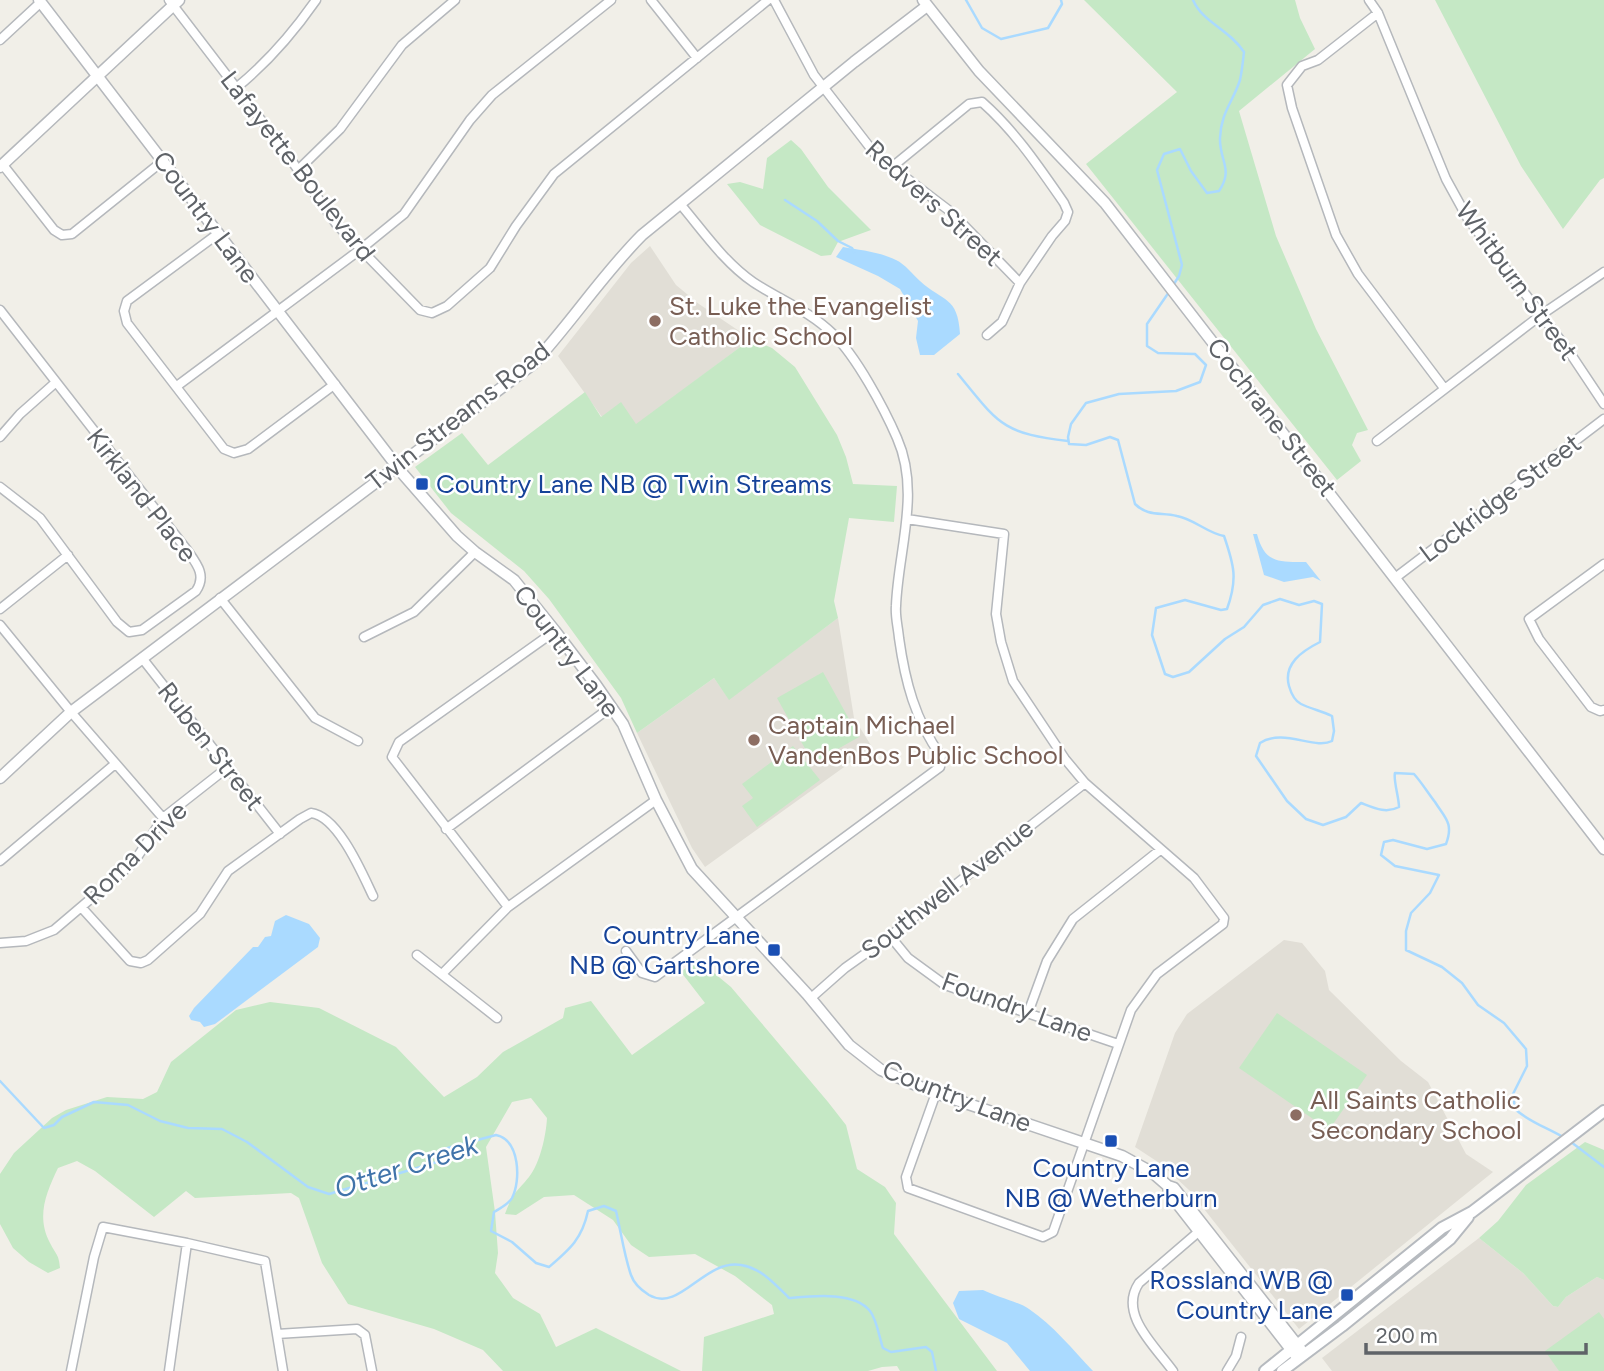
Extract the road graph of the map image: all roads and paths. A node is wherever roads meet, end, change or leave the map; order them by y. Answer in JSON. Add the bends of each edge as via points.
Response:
{"nodes":[{"id":1,"x":316,"y":0,"type":"edge"},
{"id":2,"x":455,"y":0,"type":"edge"},
{"id":3,"x":611,"y":0,"type":"edge"},
{"id":4,"x":651,"y":0,"type":"edge"},
{"id":5,"x":768,"y":0,"type":"edge"},
{"id":6,"x":774,"y":0,"type":"edge"},
{"id":7,"x":1369,"y":0,"type":"edge"},
{"id":8,"x":40,"y":1,"type":"edge"},
{"id":9,"x":174,"y":2,"type":"edge"},
{"id":10,"x":925,"y":3,"type":"edge"},
{"id":11,"x":1378,"y":13,"type":"junction"},
{"id":12,"x":0,"y":40,"type":"edge"},
{"id":13,"x":697,"y":58,"type":"junction"},
{"id":14,"x":99,"y":76,"type":"junction"},
{"id":15,"x":236,"y":88,"type":"junction"},
{"id":16,"x":823,"y":89,"type":"junction"},
{"id":17,"x":164,"y":160,"type":"junction"},
{"id":18,"x":2,"y":166,"type":"edge"},
{"id":19,"x":892,"y":167,"type":"junction"},
{"id":20,"x":298,"y":170,"type":"junction"},
{"id":21,"x":681,"y":205,"type":"junction"},
{"id":22,"x":219,"y":233,"type":"junction"},
{"id":23,"x":361,"y":249,"type":"junction"},
{"id":24,"x":1604,"y":272,"type":"edge"},
{"id":25,"x":1020,"y":283,"type":"junction"},
{"id":26,"x":0,"y":310,"type":"edge"},
{"id":27,"x":277,"y":310,"type":"junction"},
{"id":28,"x":1541,"y":315,"type":"junction"},
{"id":29,"x":987,"y":335,"type":"dead end"},
{"id":30,"x":55,"y":383,"type":"junction"},
{"id":31,"x":335,"y":384,"type":"junction"},
{"id":32,"x":177,"y":386,"type":"junction"},
{"id":33,"x":1444,"y":388,"type":"junction"},
{"id":34,"x":1604,"y":404,"type":"edge"},
{"id":35,"x":1604,"y":419,"type":"edge"},
{"id":36,"x":0,"y":437,"type":"edge"},
{"id":37,"x":1377,"y":441,"type":"dead end"},
{"id":38,"x":397,"y":466,"type":"junction"},
{"id":39,"x":0,"y":487,"type":"edge"},
{"id":40,"x":907,"y":519,"type":"junction"},
{"id":41,"x":475,"y":552,"type":"junction"},
{"id":42,"x":68,"y":555,"type":"junction"},
{"id":43,"x":1604,"y":564,"type":"edge"},
{"id":44,"x":1395,"y":578,"type":"junction"},
{"id":45,"x":220,"y":598,"type":"junction"},
{"id":46,"x":0,"y":610,"type":"edge"},
{"id":47,"x":0,"y":625,"type":"edge"},
{"id":48,"x":555,"y":631,"type":"junction"},
{"id":49,"x":364,"y":636,"type":"dead end"},
{"id":50,"x":142,"y":658,"type":"junction"},
{"id":51,"x":611,"y":707,"type":"junction"},
{"id":52,"x":1604,"y":709,"type":"edge"},
{"id":53,"x":71,"y":712,"type":"junction"},
{"id":54,"x":358,"y":741,"type":"dead end"},
{"id":55,"x":115,"y":764,"type":"junction"},
{"id":56,"x":228,"y":767,"type":"junction"},
{"id":57,"x":0,"y":778,"type":"edge"},
{"id":58,"x":1085,"y":783,"type":"junction"},
{"id":59,"x":656,"y":800,"type":"junction"},
{"id":60,"x":163,"y":818,"type":"junction"},
{"id":61,"x":446,"y":829,"type":"junction"},
{"id":62,"x":280,"y":834,"type":"junction"},
{"id":63,"x":1604,"y":849,"type":"edge"},
{"id":64,"x":1160,"y":850,"type":"junction"},
{"id":65,"x":0,"y":861,"type":"edge"},
{"id":66,"x":373,"y":896,"type":"dead end"},
{"id":67,"x":508,"y":907,"type":"junction"},
{"id":68,"x":82,"y":908,"type":"junction"},
{"id":69,"x":736,"y":918,"type":"junction"},
{"id":70,"x":890,"y":936,"type":"junction"},
{"id":71,"x":0,"y":943,"type":"edge"},
{"id":72,"x":626,"y":951,"type":"dead end"},
{"id":73,"x":417,"y":956,"type":"dead end"},
{"id":74,"x":442,"y":974,"type":"junction"},
{"id":75,"x":811,"y":998,"type":"junction"},
{"id":76,"x":1028,"y":1013,"type":"junction"},
{"id":77,"x":497,"y":1018,"type":"dead end"},
{"id":78,"x":1118,"y":1044,"type":"junction"},
{"id":79,"x":936,"y":1093,"type":"junction"},
{"id":80,"x":1604,"y":1111,"type":"edge"},
{"id":81,"x":1084,"y":1142,"type":"junction"},
{"id":82,"x":1203,"y":1228,"type":"junction"},
{"id":83,"x":187,"y":1243,"type":"junction"},
{"id":84,"x":276,"y":1334,"type":"junction"},
{"id":85,"x":1241,"y":1337,"type":"dead end"},
{"id":86,"x":1298,"y":1352,"type":"junction"},
{"id":87,"x":71,"y":1371,"type":"edge"},
{"id":88,"x":169,"y":1371,"type":"edge"},
{"id":89,"x":283,"y":1371,"type":"edge"},
{"id":90,"x":372,"y":1371,"type":"edge"},
{"id":91,"x":1173,"y":1371,"type":"edge"},
{"id":92,"x":1227,"y":1371,"type":"edge"},
{"id":93,"x":1265,"y":1371,"type":"edge"},
{"id":94,"x":1282,"y":1371,"type":"edge"}],
"edges":[{"from":1,"to":15,"type":"street","via":[[259,69]]},
{"from":2,"to":20,"type":"street","via":[[402,45],[340,129]]},
{"from":3,"to":23,"type":"street","via":[[492,95],[404,214]]},
{"from":4,"to":13,"type":"street"},
{"from":5,"to":13,"type":"street","name":"Lafayette Boulevard"},
{"from":6,"to":16,"type":"street","name":"Redvers Street"},
{"from":7,"to":11,"type":"street","name":"Whitburn Street"},
{"from":8,"to":12,"type":"street"},
{"from":8,"to":14,"type":"street","name":"Country Lane"},
{"from":9,"to":14,"type":"street"},
{"from":9,"to":15,"type":"street","name":"Lafayette Boulevard"},
{"from":10,"to":16,"type":"street","name":"Twin Streams Road"},
{"from":10,"to":44,"type":"street","name":"Cochrane Street","via":[[979,71],[1105,202]]},
{"from":11,"to":28,"type":"street","name":"Whitburn Street","via":[[1446,179],[1468,219]]},
{"from":11,"to":33,"type":"street","via":[[1318,60],[1302,65],[1287,85],[1336,235],[1359,274]]},
{"from":13,"to":23,"type":"street","name":"Lafayette Boulevard","via":[[554,174],[490,268],[447,306],[432,313],[420,310]]},
{"from":14,"to":17,"type":"street","name":"Country Lane"},
{"from":14,"to":18,"type":"street"},
{"from":15,"to":20,"type":"street","name":"Lafayette Boulevard"},
{"from":16,"to":19,"type":"street","name":"Redvers Street","via":[[882,163]]},
{"from":16,"to":21,"type":"street","name":"Twin Streams Road"},
{"from":17,"to":18,"type":"street","via":[[72,234],[62,235]]},
{"from":17,"to":22,"type":"street","name":"Country Lane"},
{"from":19,"to":25,"type":"street","name":"Redvers Street","via":[[951,212]]},
{"from":19,"to":25,"type":"street","via":[[969,104],[982,102],[1003,120],[1068,212]]},
{"from":20,"to":23,"type":"street","name":"Lafayette Boulevard","via":[[337,225]]},
{"from":21,"to":38,"type":"street","name":"Twin Streams Road","via":[[622,254],[533,364]]},
{"from":21,"to":40,"type":"street","via":[[752,281],[835,335],[898,440],[907,473]]},
{"from":22,"to":27,"type":"street","name":"Country Lane"},
{"from":22,"to":32,"type":"street","via":[[127,301],[127,323]]},
{"from":23,"to":27,"type":"street"},
{"from":24,"to":28,"type":"street"},
{"from":25,"to":29,"type":"street","via":[[1002,322]]},
{"from":26,"to":30,"type":"street","name":"Kirkland Place"},
{"from":27,"to":31,"type":"street","name":"Country Lane"},
{"from":27,"to":32,"type":"street"},
{"from":28,"to":33,"type":"street"},
{"from":28,"to":34,"type":"street","name":"Whitburn Street"},
{"from":30,"to":36,"type":"street"},
{"from":30,"to":42,"type":"street","name":"Kirkland Place","via":[[187,550],[201,574],[200,586],[142,630],[129,632]]},
{"from":31,"to":32,"type":"street","via":[[248,449],[234,453],[224,449]]},
{"from":31,"to":38,"type":"street","name":"Country Lane"},
{"from":33,"to":37,"type":"street"},
{"from":35,"to":44,"type":"street","name":"Lockridge Street"},
{"from":38,"to":41,"type":"street","name":"Country Lane"},
{"from":38,"to":45,"type":"street","name":"Twin Streams Road"},
{"from":39,"to":42,"type":"street","name":"Kirkland Place","via":[[40,518]]},
{"from":40,"to":58,"type":"street","via":[[1003,534],[996,614],[1013,681]]},
{"from":40,"to":69,"type":"street","via":[[895,608],[914,709],[941,756],[940,767]]},
{"from":41,"to":48,"type":"street","name":"Country Lane","via":[[514,580]]},
{"from":41,"to":49,"type":"street","via":[[414,612]]},
{"from":42,"to":46,"type":"street"},
{"from":43,"to":52,"type":"street","via":[[1529,619],[1591,707]]},
{"from":44,"to":63,"type":"street","name":"Cochrane Street"},
{"from":45,"to":50,"type":"street","name":"Twin Streams Road"},
{"from":45,"to":54,"type":"street","via":[[315,718]]},
{"from":47,"to":53,"type":"street"},
{"from":48,"to":51,"type":"street","name":"Country Lane"},
{"from":48,"to":61,"type":"street","via":[[399,742],[392,757]]},
{"from":50,"to":53,"type":"street","name":"Twin Streams Road"},
{"from":50,"to":56,"type":"street","name":"Ruben Street"},
{"from":51,"to":59,"type":"street","name":"Country Lane"},
{"from":51,"to":61,"type":"street"},
{"from":53,"to":55,"type":"street"},
{"from":53,"to":57,"type":"street","name":"Twin Streams Road"},
{"from":55,"to":60,"type":"street"},
{"from":55,"to":65,"type":"street"},
{"from":56,"to":60,"type":"street","name":"Roma Drive"},
{"from":56,"to":62,"type":"street","name":"Ruben Street"},
{"from":58,"to":64,"type":"street"},
{"from":58,"to":70,"type":"street","name":"Southwell Avenue"},
{"from":59,"to":67,"type":"street"},
{"from":59,"to":69,"type":"street","name":"Country Lane","via":[[692,869]]},
{"from":60,"to":68,"type":"street","name":"Roma Drive","via":[[134,862]]},
{"from":61,"to":67,"type":"street"},
{"from":62,"to":66,"type":"street","via":[[311,813],[325,817],[355,858]]},
{"from":62,"to":68,"type":"street","via":[[229,871],[200,914],[141,963],[130,961]]},
{"from":64,"to":76,"type":"street","via":[[1073,919],[1047,961]]},
{"from":64,"to":78,"type":"street","via":[[1194,878],[1224,918],[1223,924],[1157,974],[1131,1010]]},
{"from":67,"to":74,"type":"street"},
{"from":68,"to":71,"type":"street","name":"Roma Drive","via":[[54,930],[26,941]]},
{"from":69,"to":72,"type":"street","via":[[655,977],[642,973]]},
{"from":69,"to":75,"type":"street","name":"Country Lane"},
{"from":70,"to":75,"type":"street","name":"Southwell Avenue"},
{"from":70,"to":76,"type":"street","name":"Foundry Lane","via":[[908,958],[946,985]]},
{"from":73,"to":74,"type":"street"},
{"from":74,"to":77,"type":"street"},
{"from":75,"to":79,"type":"street","name":"Country Lane","via":[[849,1045],[881,1070]]},
{"from":76,"to":78,"type":"street","name":"Foundry Lane"},
{"from":78,"to":81,"type":"street"},
{"from":79,"to":81,"type":"street","name":"Country Lane"},
{"from":79,"to":81,"type":"street","via":[[906,1177],[908,1188],[1043,1237],[1053,1232]]},
{"from":80,"to":86,"type":"main road","via":[[1472,1212],[1450,1239]]},
{"from":81,"to":82,"type":"street","name":"Country Lane","via":[[1153,1173]]},
{"from":82,"to":86,"type":"street","name":"Country Lane"},
{"from":82,"to":91,"type":"street","via":[[1132,1293],[1135,1319]]},
{"from":83,"to":84,"type":"street","via":[[265,1261]]},
{"from":83,"to":87,"type":"street","via":[[103,1227]]},
{"from":83,"to":88,"type":"street"},
{"from":84,"to":89,"type":"street"},
{"from":84,"to":90,"type":"street","via":[[357,1329],[365,1335]]},
{"from":85,"to":92,"type":"street"},
{"from":86,"to":93,"type":"main road"},
{"from":86,"to":94,"type":"main road"}]}
